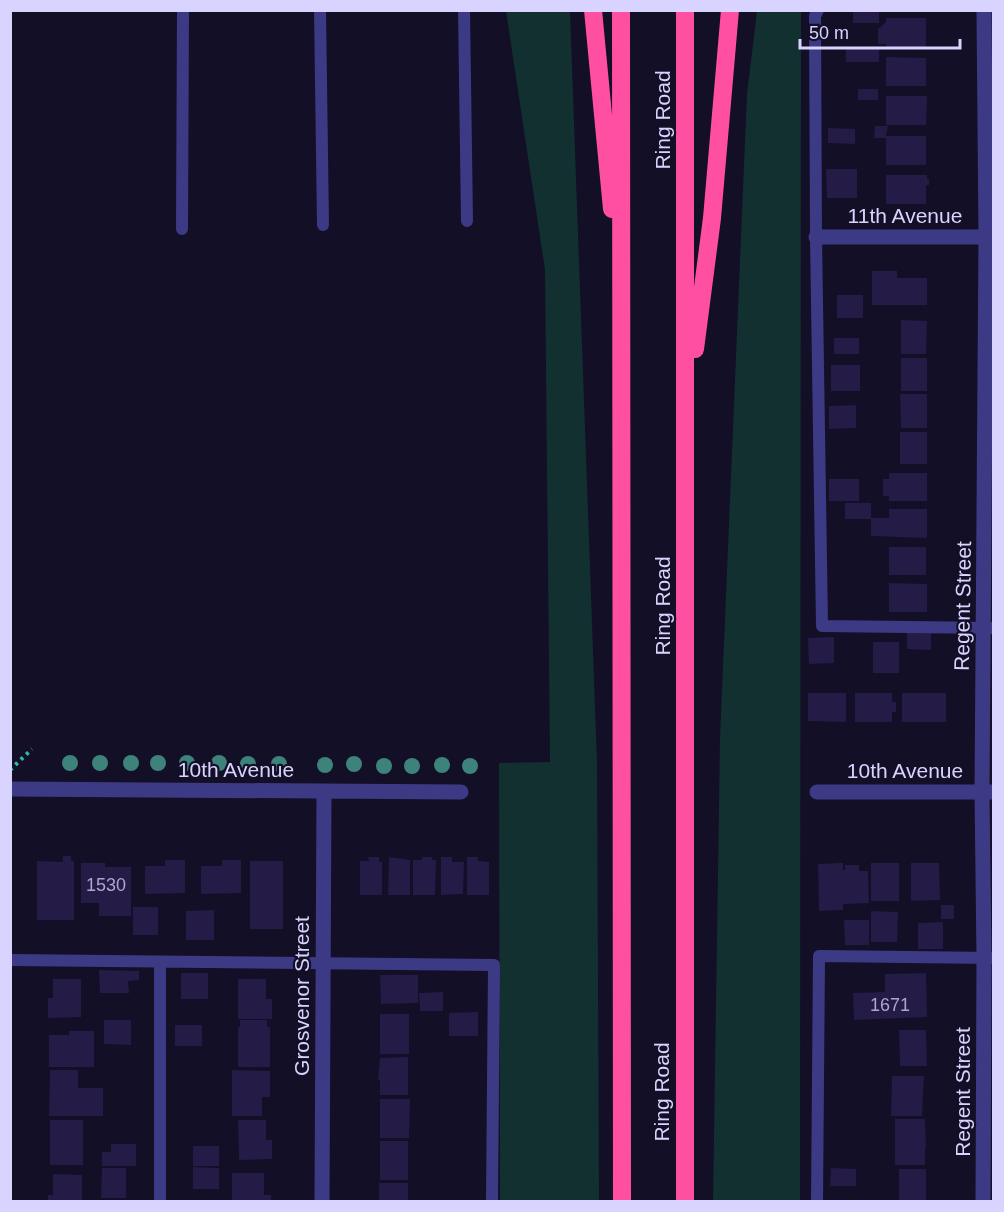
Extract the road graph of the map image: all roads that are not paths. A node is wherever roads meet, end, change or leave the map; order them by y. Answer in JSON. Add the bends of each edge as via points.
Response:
{"nodes":[{"id":1,"x":183,"y":10,"type":"edge"},
{"id":2,"x":320,"y":10,"type":"edge"},
{"id":3,"x":464,"y":10,"type":"edge"},
{"id":4,"x":593,"y":10,"type":"edge"},
{"id":5,"x":621,"y":10,"type":"edge"},
{"id":6,"x":685,"y":10,"type":"edge"},
{"id":7,"x":730,"y":10,"type":"edge"},
{"id":8,"x":818,"y":10,"type":"edge"},
{"id":9,"x":984,"y":10,"type":"edge"},
{"id":10,"x":467,"y":221,"type":"dead end"},
{"id":11,"x":324,"y":225,"type":"dead end"},
{"id":12,"x":182,"y":229,"type":"dead end"},
{"id":13,"x":816,"y":237,"type":"junction"},
{"id":14,"x":990,"y":237,"type":"edge"},
{"id":15,"x":622,"y":323,"type":"junction"},
{"id":16,"x":686,"y":425,"type":"junction"},
{"id":17,"x":989,"y":628,"type":"edge"},
{"id":18,"x":10,"y":789,"type":"edge"},
{"id":19,"x":324,"y":792,"type":"junction"},
{"id":20,"x":461,"y":792,"type":"dead end"},
{"id":21,"x":817,"y":792,"type":"dead end"},
{"id":22,"x":988,"y":792,"type":"edge"},
{"id":23,"x":989,"y":958,"type":"edge"},
{"id":24,"x":10,"y":960,"type":"edge"},
{"id":25,"x":160,"y":962,"type":"junction"},
{"id":26,"x":323,"y":963,"type":"junction"},
{"id":27,"x":160,"y":1202,"type":"edge"},
{"id":28,"x":322,"y":1202,"type":"edge"},
{"id":29,"x":492,"y":1202,"type":"edge"},
{"id":30,"x":622,"y":1202,"type":"edge"},
{"id":31,"x":685,"y":1202,"type":"edge"},
{"id":32,"x":817,"y":1202,"type":"edge"},
{"id":33,"x":983,"y":1202,"type":"edge"}],
"edges":[{"from":1,"to":12,"type":"lane"},
{"from":2,"to":11,"type":"lane"},
{"from":3,"to":10,"type":"lane"},
{"from":4,"to":15,"type":"highway"},
{"from":5,"to":15,"type":"highway","name":"Ring Road"},
{"from":6,"to":16,"type":"highway","name":"Ring Road"},
{"from":7,"to":16,"type":"highway","via":[[712,218]]},
{"from":8,"to":13,"type":"lane"},
{"from":9,"to":14,"type":"street","name":"Regent Street"},
{"from":13,"to":14,"type":"street","name":"11th Avenue"},
{"from":13,"to":17,"type":"lane","via":[[822,626]]},
{"from":14,"to":17,"type":"street","name":"Regent Street"},
{"from":15,"to":30,"type":"highway","name":"Ring Road"},
{"from":16,"to":31,"type":"highway","name":"Ring Road"},
{"from":17,"to":22,"type":"street","name":"Regent Street"},
{"from":18,"to":19,"type":"street","name":"10th Avenue"},
{"from":19,"to":20,"type":"street","name":"10th Avenue"},
{"from":19,"to":26,"type":"street","name":"Grosvenor Street"},
{"from":21,"to":22,"type":"street","name":"10th Avenue"},
{"from":22,"to":23,"type":"street","name":"Regent Street"},
{"from":23,"to":32,"type":"lane","via":[[819,956]]},
{"from":23,"to":33,"type":"street","name":"Regent Street"},
{"from":24,"to":25,"type":"lane"},
{"from":25,"to":26,"type":"lane"},
{"from":25,"to":27,"type":"lane"},
{"from":26,"to":28,"type":"street","name":"Grosvenor Street"},
{"from":26,"to":29,"type":"lane","via":[[494,965]]}]}
